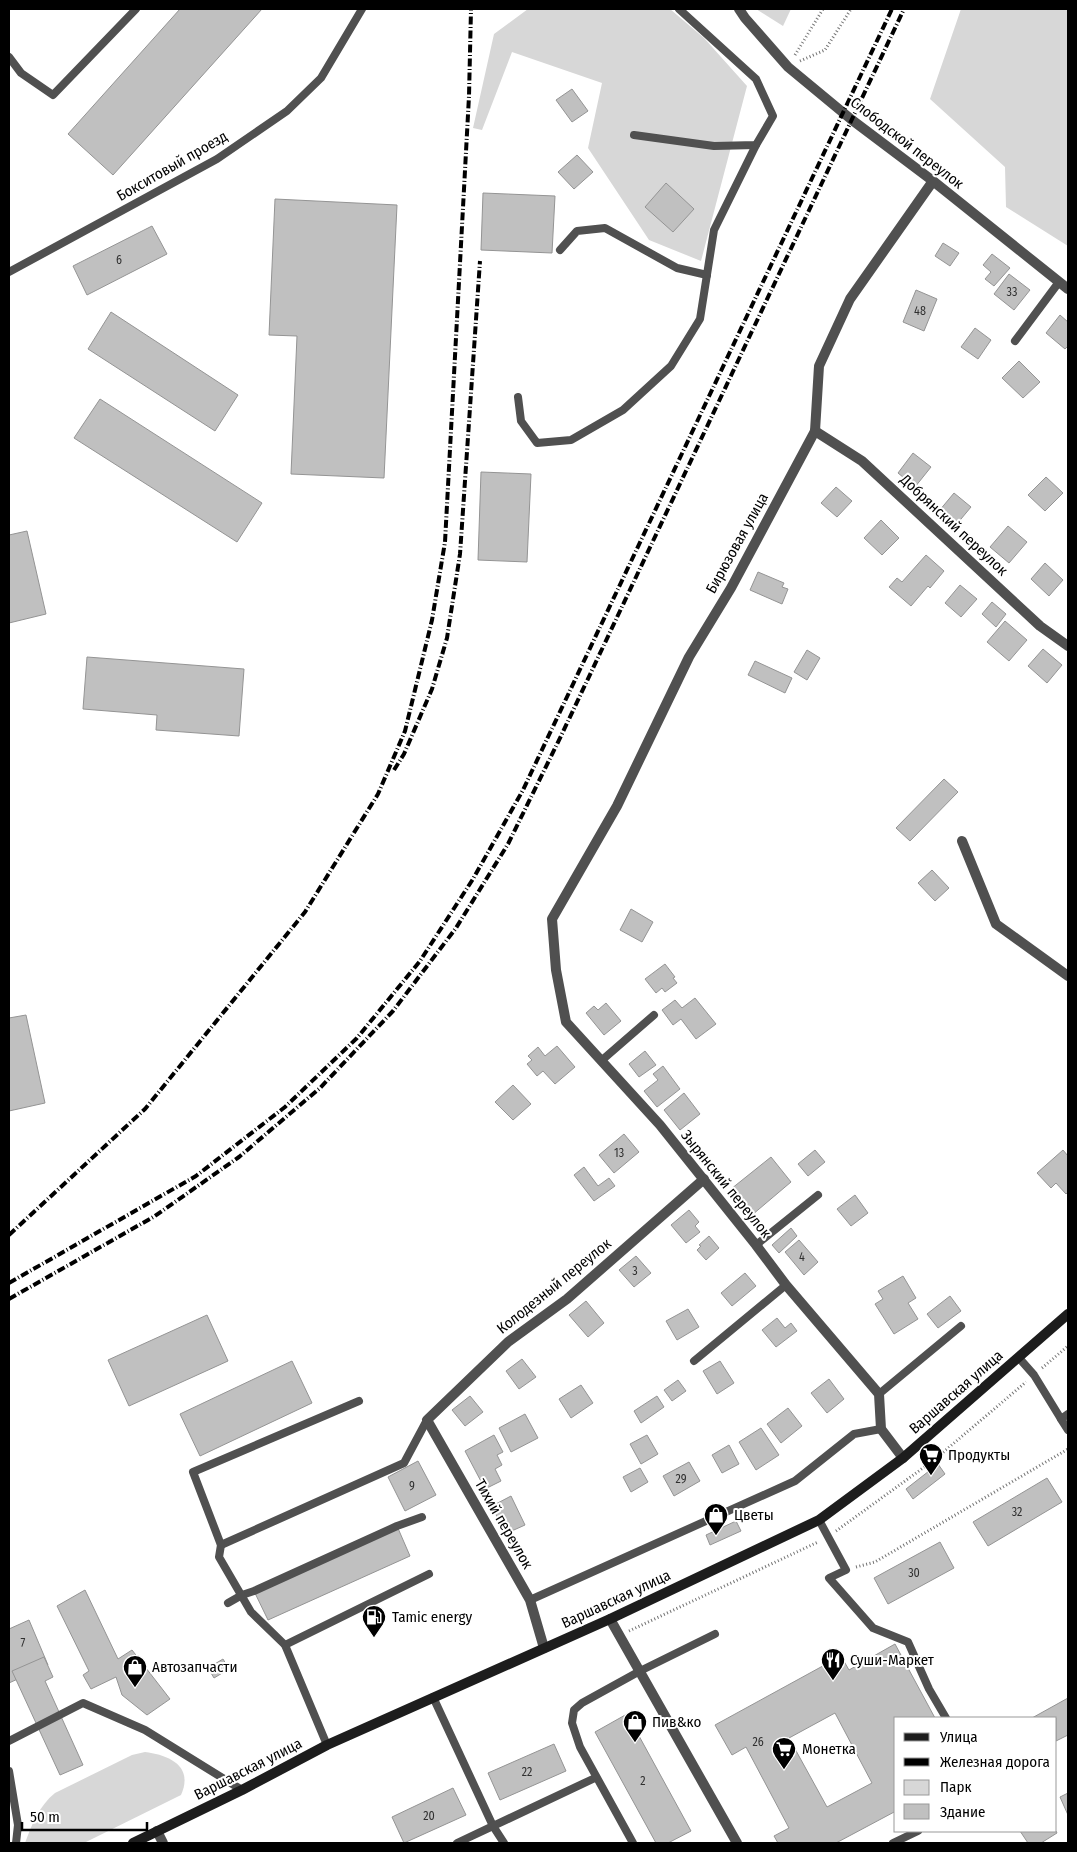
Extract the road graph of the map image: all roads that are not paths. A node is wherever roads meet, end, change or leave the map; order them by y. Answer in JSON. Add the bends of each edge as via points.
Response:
{"nodes":[{"id":1,"x":136,"y":9,"type":"edge"},
{"id":2,"x":362,"y":9,"type":"edge"},
{"id":3,"x":678,"y":9,"type":"edge"},
{"id":4,"x":739,"y":9,"type":"edge"},
{"id":5,"x":9,"y":57,"type":"edge"},
{"id":6,"x":634,"y":135,"type":"dead end"},
{"id":7,"x":756,"y":145,"type":"junction"},
{"id":8,"x":933,"y":181,"type":"junction"},
{"id":9,"x":560,"y":250,"type":"dead end"},
{"id":10,"x":9,"y":272,"type":"edge"},
{"id":11,"x":706,"y":276,"type":"junction"},
{"id":12,"x":1059,"y":282,"type":"junction"},
{"id":13,"x":1068,"y":289,"type":"edge"},
{"id":14,"x":1015,"y":341,"type":"dead end"},
{"id":15,"x":518,"y":397,"type":"dead end"},
{"id":16,"x":815,"y":431,"type":"junction"},
{"id":17,"x":1068,"y":646,"type":"edge"},
{"id":18,"x":962,"y":841,"type":"dead end"},
{"id":19,"x":552,"y":919,"type":"joint"},
{"id":20,"x":1068,"y":976,"type":"edge"},
{"id":21,"x":654,"y":1015,"type":"dead end"},
{"id":22,"x":601,"y":1061,"type":"junction"},
{"id":23,"x":704,"y":1179,"type":"junction"},
{"id":24,"x":818,"y":1195,"type":"dead end"},
{"id":25,"x":756,"y":1246,"type":"junction"},
{"id":26,"x":786,"y":1285,"type":"junction"},
{"id":27,"x":1068,"y":1314,"type":"edge"},
{"id":28,"x":961,"y":1326,"type":"dead end"},
{"id":29,"x":1019,"y":1358,"type":"junction"},
{"id":30,"x":694,"y":1361,"type":"dead end"},
{"id":31,"x":880,"y":1394,"type":"junction"},
{"id":32,"x":359,"y":1401,"type":"dead end"},
{"id":33,"x":1068,"y":1414,"type":"edge"},
{"id":34,"x":1061,"y":1418,"type":"junction"},
{"id":35,"x":427,"y":1420,"type":"junction"},
{"id":36,"x":881,"y":1428,"type":"junction"},
{"id":37,"x":1068,"y":1430,"type":"edge"},
{"id":38,"x":903,"y":1458,"type":"junction"},
{"id":39,"x":422,"y":1517,"type":"dead end"},
{"id":40,"x":819,"y":1520,"type":"junction"},
{"id":41,"x":221,"y":1545,"type":"junction"},
{"id":42,"x":429,"y":1574,"type":"dead end"},
{"id":43,"x":242,"y":1595,"type":"junction"},
{"id":44,"x":530,"y":1600,"type":"junction"},
{"id":45,"x":228,"y":1603,"type":"dead end"},
{"id":46,"x":610,"y":1619,"type":"junction"},
{"id":47,"x":716,"y":1634,"type":"dead end"},
{"id":48,"x":285,"y":1645,"type":"junction"},
{"id":49,"x":544,"y":1648,"type":"junction"},
{"id":50,"x":640,"y":1671,"type":"junction"},
{"id":51,"x":433,"y":1697,"type":"junction"},
{"id":52,"x":945,"y":1717,"type":"edge"},
{"id":53,"x":9,"y":1741,"type":"edge"},
{"id":54,"x":327,"y":1745,"type":"junction"},
{"id":55,"x":9,"y":1771,"type":"edge"},
{"id":56,"x":595,"y":1778,"type":"junction"},
{"id":57,"x":242,"y":1790,"type":"junction"},
{"id":58,"x":492,"y":1826,"type":"junction"},
{"id":59,"x":157,"y":1831,"type":"junction"},
{"id":60,"x":916,"y":1832,"type":"edge"},
{"id":61,"x":16,"y":1843,"type":"edge"},
{"id":62,"x":133,"y":1843,"type":"edge"},
{"id":63,"x":163,"y":1843,"type":"edge"},
{"id":64,"x":457,"y":1843,"type":"edge"},
{"id":65,"x":504,"y":1843,"type":"edge"},
{"id":66,"x":633,"y":1843,"type":"edge"},
{"id":67,"x":737,"y":1843,"type":"edge"},
{"id":68,"x":893,"y":1843,"type":"edge"}],
"edges":[{"from":1,"to":5,"type":"lane","via":[[53,96],[21,73]]},
{"from":2,"to":10,"type":"lane","name":"Бокситовый проезд","via":[[321,78],[286,111],[217,159]]},
{"from":3,"to":7,"type":"lane","via":[[756,79],[774,116]]},
{"from":4,"to":8,"type":"street","name":"Слободской переулок","via":[[788,66],[852,120]]},
{"from":6,"to":7,"type":"lane","via":[[714,146]]},
{"from":7,"to":11,"type":"lane","via":[[714,230]]},
{"from":8,"to":12,"type":"street","name":"Слободской переулок"},
{"from":8,"to":16,"type":"street","name":"Бирюзовая улица","via":[[850,299],[819,366]]},
{"from":9,"to":11,"type":"lane","via":[[577,231],[605,228],[677,268]]},
{"from":11,"to":15,"type":"lane","via":[[700,319],[676,358],[623,410],[571,440],[537,443],[521,421]]},
{"from":12,"to":13,"type":"street","name":"Слободской переулок"},
{"from":12,"to":14,"type":"lane"},
{"from":16,"to":17,"type":"street","name":"Добрянский переулок","via":[[862,461],[1040,626]]},
{"from":16,"to":19,"type":"street","name":"Бирюзовая улица","via":[[731,588],[689,657],[617,806]]},
{"from":18,"to":20,"type":"street","via":[[996,924]]},
{"from":19,"to":22,"type":"street","name":"Зырянский переулок","via":[[556,970],[566,1022]]},
{"from":21,"to":22,"type":"lane"},
{"from":22,"to":23,"type":"street","name":"Зырянский переулок"},
{"from":23,"to":25,"type":"street","name":"Зырянский переулок"},
{"from":23,"to":35,"type":"street","name":"Колодезный переулок","via":[[567,1299],[508,1342]]},
{"from":24,"to":25,"type":"lane"},
{"from":25,"to":26,"type":"street","name":"Зырянский переулок"},
{"from":26,"to":30,"type":"lane"},
{"from":26,"to":31,"type":"street","name":"Зырянский переулок"},
{"from":27,"to":29,"type":"main road","name":"Варшавская улица"},
{"from":28,"to":31,"type":"lane"},
{"from":29,"to":34,"type":"lane","via":[[1034,1375]]},
{"from":29,"to":38,"type":"main road","name":"Варшавская улица"},
{"from":31,"to":36,"type":"street"},
{"from":32,"to":41,"type":"lane","via":[[193,1472]]},
{"from":33,"to":34,"type":"lane"},
{"from":34,"to":37,"type":"lane"},
{"from":35,"to":41,"type":"lane","via":[[404,1464]]},
{"from":35,"to":44,"type":"street","name":"Тихий переулок"},
{"from":36,"to":38,"type":"street"},
{"from":36,"to":44,"type":"lane","via":[[854,1434],[795,1482]]},
{"from":38,"to":40,"type":"main road","name":"Варшавская улица"},
{"from":39,"to":43,"type":"lane"},
{"from":40,"to":46,"type":"main road","name":"Варшавская улица"},
{"from":40,"to":52,"type":"lane","via":[[846,1570],[829,1578],[873,1628],[908,1642],[928,1689]]},
{"from":41,"to":43,"type":"lane","via":[[218,1557]]},
{"from":42,"to":48,"type":"lane"},
{"from":43,"to":45,"type":"lane"},
{"from":43,"to":48,"type":"lane","via":[[251,1612]]},
{"from":44,"to":49,"type":"street","name":"Тихий переулок"},
{"from":46,"to":49,"type":"main road","name":"Варшавская улица"},
{"from":46,"to":50,"type":"street"},
{"from":47,"to":50,"type":"lane"},
{"from":48,"to":54,"type":"lane"},
{"from":49,"to":51,"type":"main road","name":"Варшавская улица"},
{"from":50,"to":56,"type":"lane","via":[[574,1710],[572,1723]]},
{"from":50,"to":67,"type":"street"},
{"from":51,"to":54,"type":"main road","name":"Варшавская улица"},
{"from":51,"to":58,"type":"lane"},
{"from":53,"to":57,"type":"lane","via":[[83,1702],[145,1730]]},
{"from":54,"to":57,"type":"main road","name":"Варшавская улица"},
{"from":55,"to":61,"type":"lane","via":[[18,1825]]},
{"from":56,"to":58,"type":"lane"},
{"from":56,"to":66,"type":"lane"},
{"from":57,"to":59,"type":"main road","name":"Варшавская улица"},
{"from":58,"to":64,"type":"lane"},
{"from":58,"to":65,"type":"lane"},
{"from":59,"to":62,"type":"main road","name":"Варшавская улица"},
{"from":59,"to":63,"type":"street"},
{"from":60,"to":68,"type":"lane"}]}
